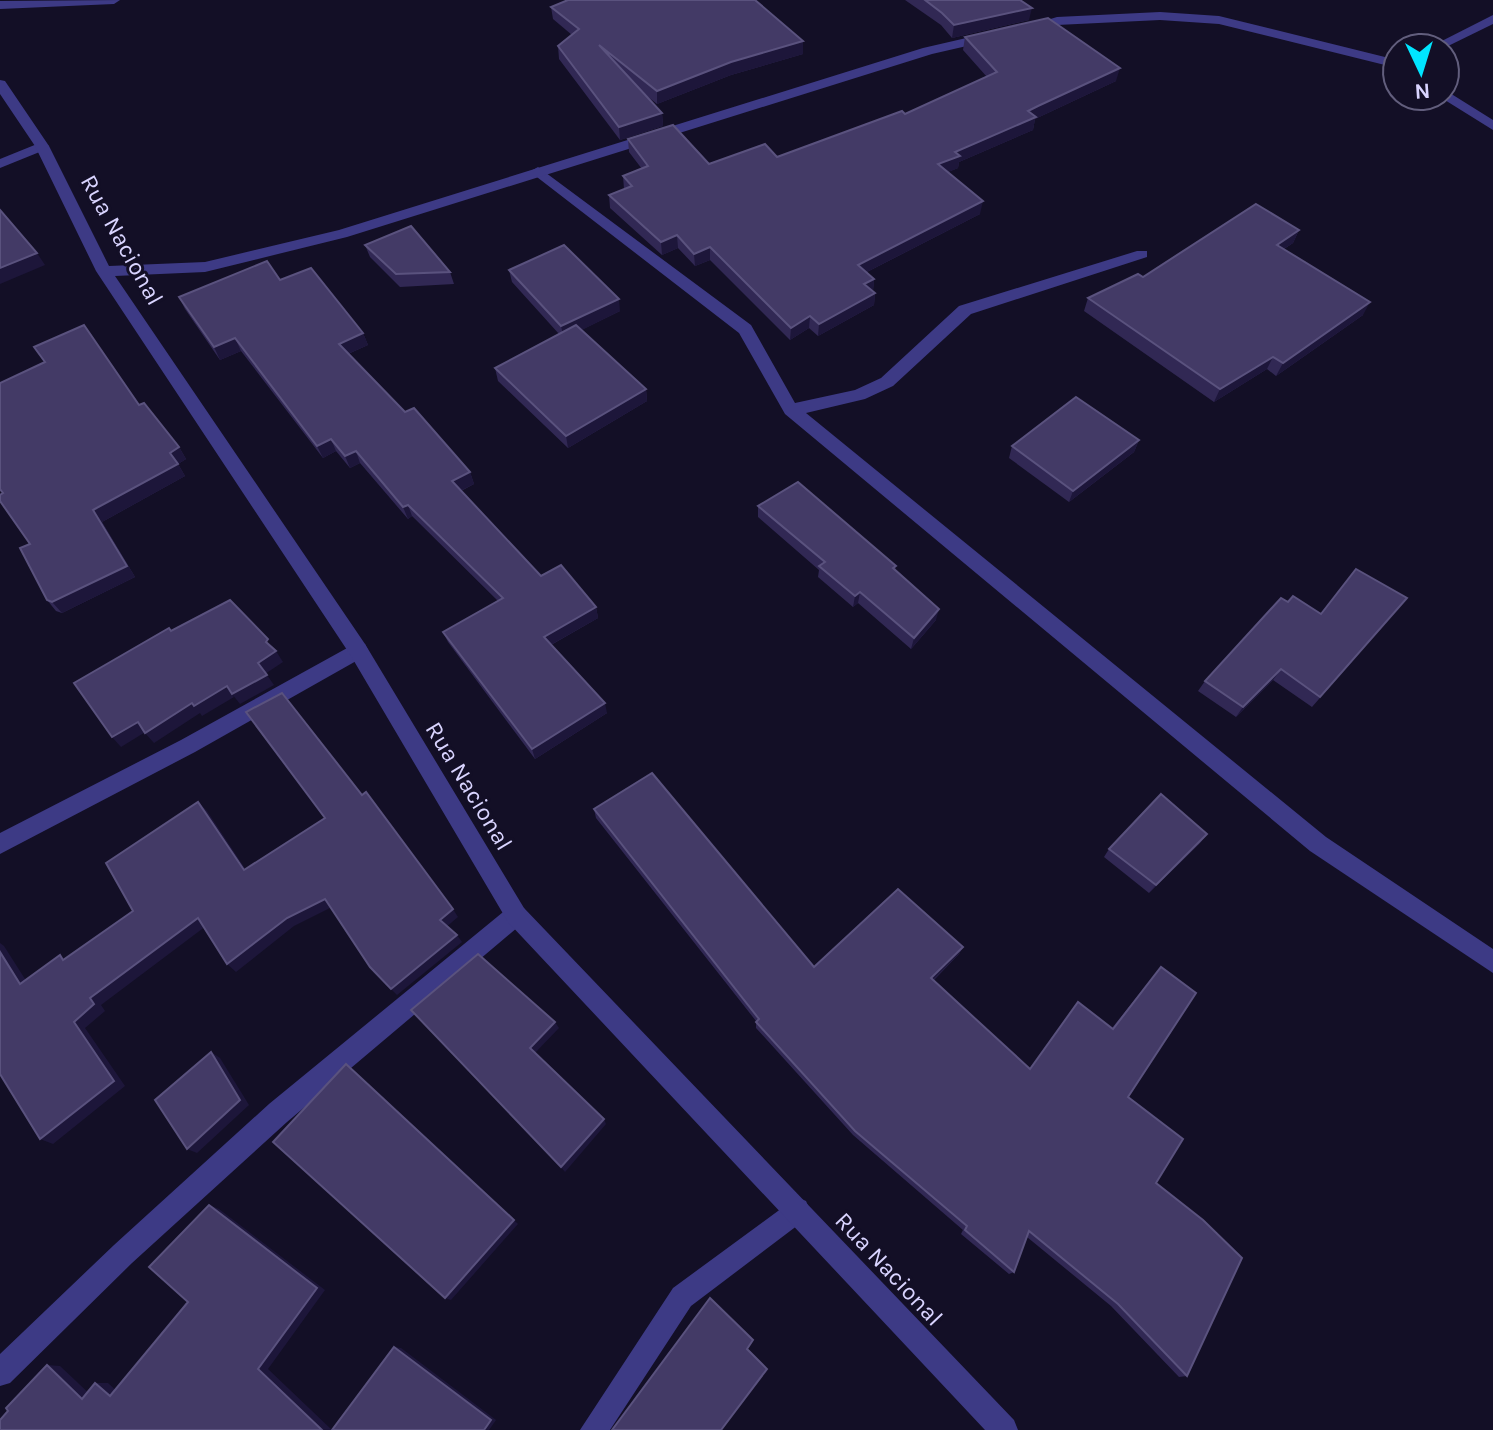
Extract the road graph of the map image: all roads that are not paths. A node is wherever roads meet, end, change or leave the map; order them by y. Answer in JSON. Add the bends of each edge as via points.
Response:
{"nodes":[{"id":1,"x":114,"y":0,"type":"edge"},
{"id":2,"x":0,"y":5,"type":"edge"},
{"id":3,"x":1493,"y":19,"type":"edge"},
{"id":4,"x":1461,"y":35,"type":"edge"},
{"id":5,"x":1381,"y":60,"type":"edge"},
{"id":6,"x":0,"y":84,"type":"edge"},
{"id":7,"x":1461,"y":105,"type":"edge"},
{"id":8,"x":1493,"y":126,"type":"edge"},
{"id":9,"x":42,"y":146,"type":"junction"},
{"id":10,"x":0,"y":164,"type":"edge"},
{"id":11,"x":538,"y":171,"type":"junction"},
{"id":12,"x":1142,"y":254,"type":"dead end"},
{"id":13,"x":104,"y":271,"type":"junction"},
{"id":14,"x":791,"y":410,"type":"junction"},
{"id":15,"x":358,"y":650,"type":"junction"},
{"id":16,"x":0,"y":844,"type":"edge"},
{"id":17,"x":516,"y":915,"type":"junction"},
{"id":18,"x":1493,"y":962,"type":"edge"},
{"id":19,"x":797,"y":1210,"type":"junction"},
{"id":20,"x":0,"y":1373,"type":"edge"},
{"id":21,"x":594,"y":1430,"type":"edge"},
{"id":22,"x":1004,"y":1430,"type":"edge"}],
"edges":[{"from":1,"to":2,"type":"street"},
{"from":3,"to":4,"type":"street"},
{"from":5,"to":11,"type":"street","via":[[1219,20],[1160,16],[1057,21],[928,51]]},
{"from":6,"to":9,"type":"street","name":"Rua Nacional"},
{"from":7,"to":8,"type":"street"},
{"from":9,"to":10,"type":"street"},
{"from":9,"to":13,"type":"street","name":"Rua Nacional"},
{"from":11,"to":13,"type":"street","via":[[252,257],[205,267]]},
{"from":11,"to":14,"type":"street","via":[[745,329]]},
{"from":12,"to":14,"type":"street","via":[[965,310],[887,382],[859,395]]},
{"from":13,"to":15,"type":"street","name":"Rua Nacional"},
{"from":14,"to":18,"type":"street","via":[[1318,844]]},
{"from":15,"to":16,"type":"street"},
{"from":15,"to":17,"type":"street","name":"Rua Nacional"},
{"from":17,"to":19,"type":"street","name":"Rua Nacional"},
{"from":17,"to":20,"type":"street","via":[[278,1113]]},
{"from":19,"to":21,"type":"street","via":[[682,1297]]},
{"from":19,"to":22,"type":"street","name":"Rua Nacional"}]}
